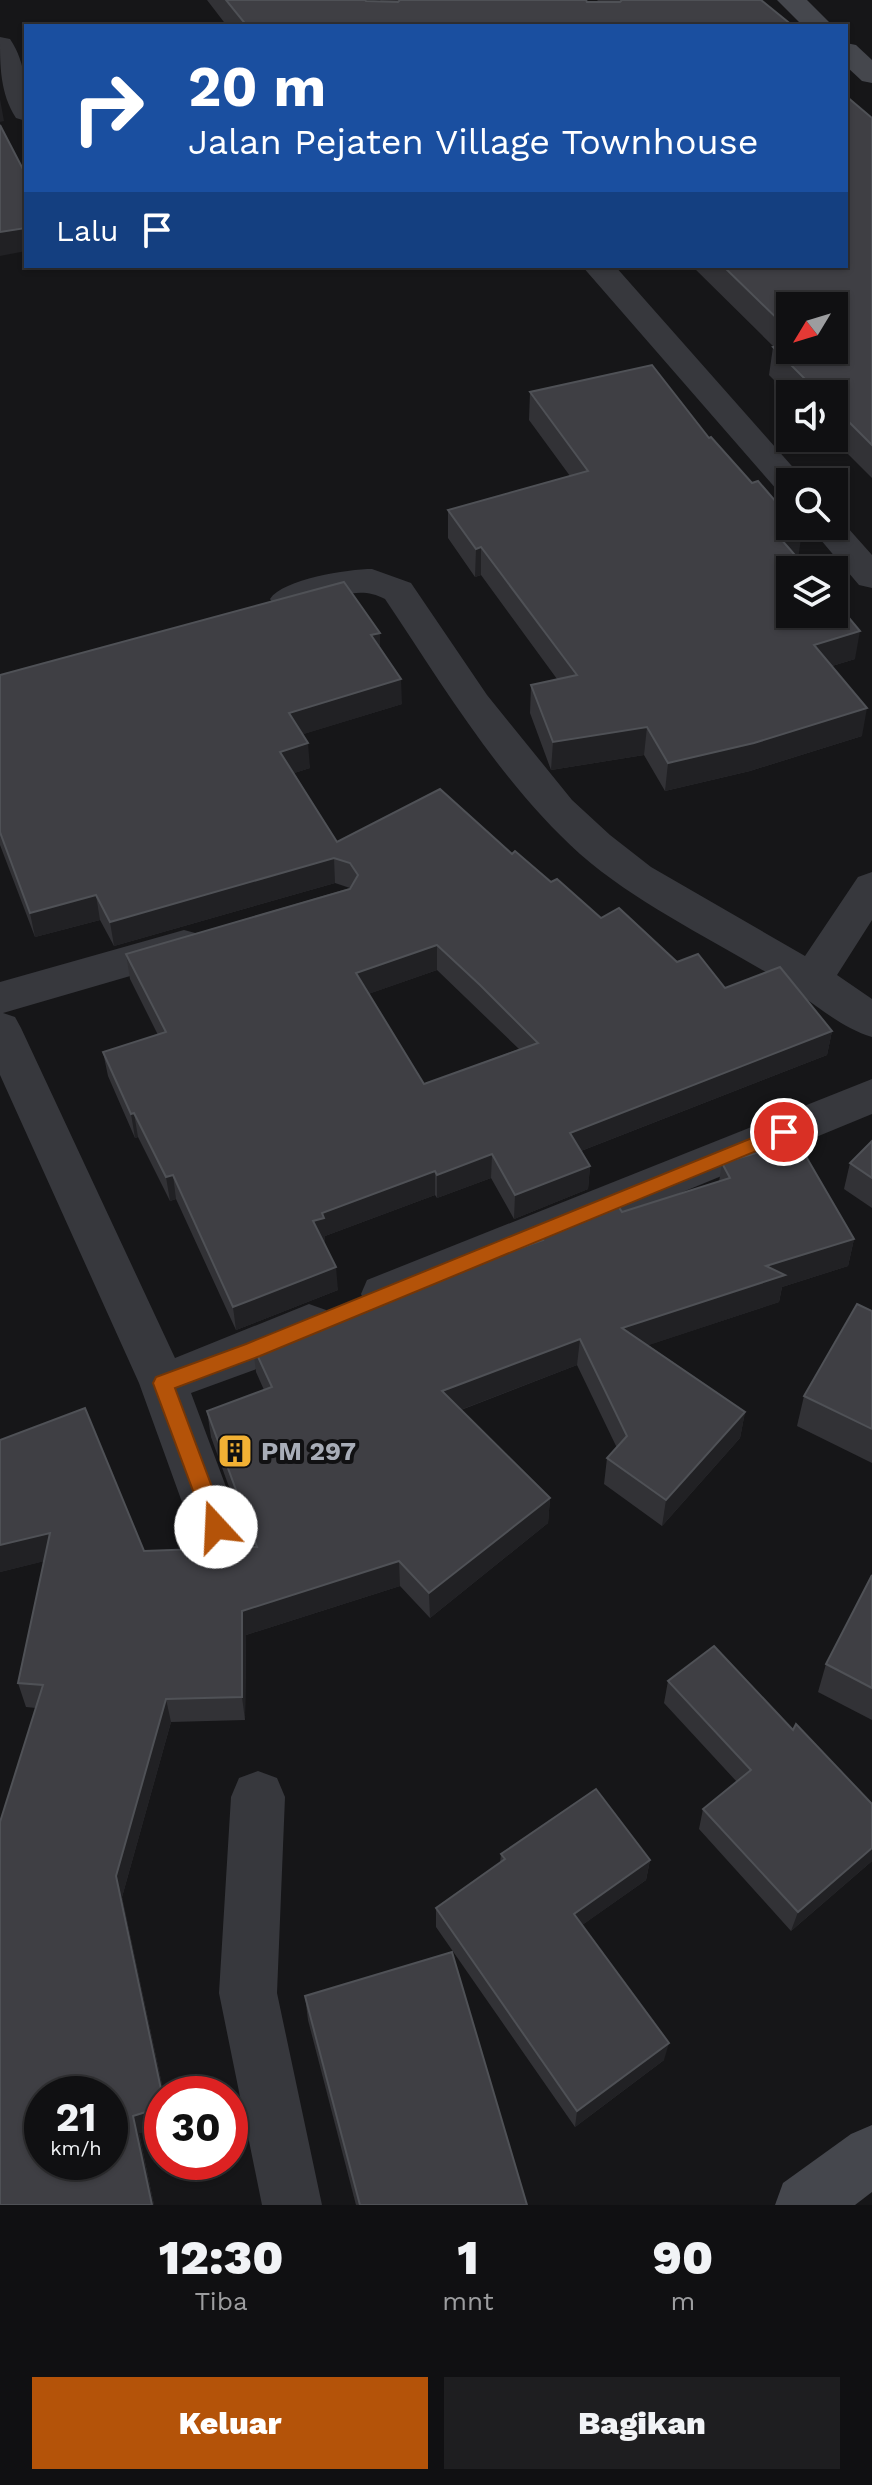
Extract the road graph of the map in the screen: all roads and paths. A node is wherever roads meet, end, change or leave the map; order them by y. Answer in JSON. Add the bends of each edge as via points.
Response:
{"nodes":[{"id":1,"x":791,"y":0,"type":"edge"},
{"id":2,"x":817,"y":24,"type":"edge"},
{"id":3,"x":0,"y":45,"type":"edge"},
{"id":4,"x":848,"y":53,"type":"edge"},
{"id":5,"x":872,"y":75,"type":"edge"},
{"id":6,"x":15,"y":101,"type":"edge"},
{"id":7,"x":600,"y":268,"type":"edge"},
{"id":8,"x":776,"y":468,"type":"edge"},
{"id":9,"x":839,"y":540,"type":"edge"},
{"id":10,"x":872,"y":577,"type":"edge"},
{"id":11,"x":254,"y":608,"type":"edge"},
{"id":12,"x":872,"y":887,"type":"edge"},
{"id":13,"x":214,"y":936,"type":"edge"},
{"id":14,"x":812,"y":979,"type":"junction"},
{"id":15,"x":0,"y":998,"type":"edge"},
{"id":16,"x":872,"y":1021,"type":"edge"},
{"id":17,"x":0,"y":1028,"type":"edge"},
{"id":18,"x":872,"y":1096,"type":"edge"},
{"id":19,"x":163,"y":1383,"type":"junction"},
{"id":20,"x":216,"y":1527,"type":"dead end"},
{"id":21,"x":258,"y":1797,"type":"dead end"},
{"id":22,"x":872,"y":2155,"type":"edge"},
{"id":23,"x":292,"y":2205,"type":"edge"},
{"id":24,"x":805,"y":2205,"type":"edge"}],
"edges":[{"from":1,"to":2,"type":"main road"},
{"from":3,"to":6,"type":"street"},
{"from":4,"to":5,"type":"main road"},
{"from":7,"to":8,"type":"street"},
{"from":9,"to":10,"type":"street"},
{"from":11,"to":14,"type":"street","via":[[358,579],[383,582],[403,596],[474,704],[558,810],[637,877]]},
{"from":12,"to":14,"type":"street"},
{"from":13,"to":15,"type":"street"},
{"from":14,"to":16,"type":"street"},
{"from":17,"to":19,"type":"street"},
{"from":18,"to":19,"type":"street"},
{"from":19,"to":20,"type":"street"},
{"from":21,"to":23,"type":"street","via":[[248,1993]]},
{"from":22,"to":24,"type":"main road"}]}
